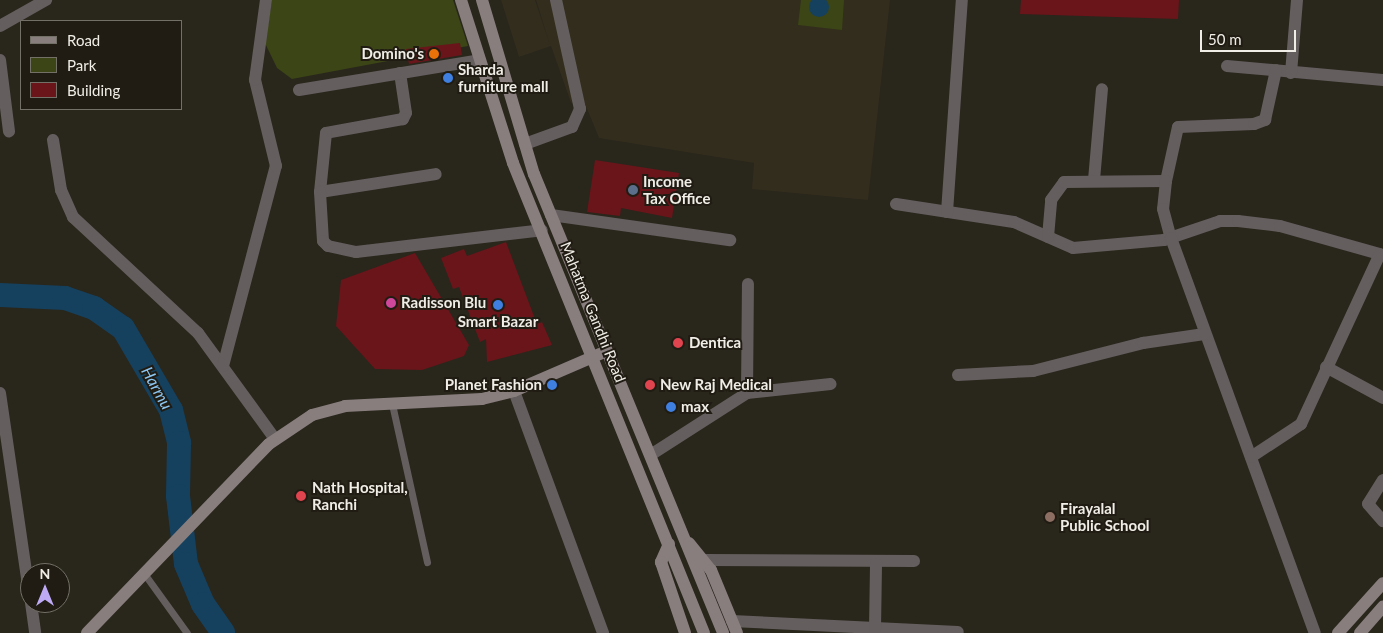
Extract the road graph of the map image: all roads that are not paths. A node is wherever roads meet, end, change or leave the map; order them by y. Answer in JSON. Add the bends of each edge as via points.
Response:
{"nodes":[{"id":1,"x":46,"y":0,"type":"edge"},
{"id":2,"x":266,"y":0,"type":"edge"},
{"id":3,"x":461,"y":0,"type":"edge"},
{"id":4,"x":482,"y":0,"type":"edge"},
{"id":5,"x":556,"y":0,"type":"edge"},
{"id":6,"x":962,"y":0,"type":"edge"},
{"id":7,"x":1297,"y":0,"type":"edge"},
{"id":8,"x":0,"y":26,"type":"edge"},
{"id":9,"x":0,"y":60,"type":"edge"},
{"id":10,"x":480,"y":60,"type":"junction"},
{"id":11,"x":1228,"y":66,"type":"dead end"},
{"id":12,"x":1276,"y":70,"type":"junction"},
{"id":13,"x":1291,"y":72,"type":"junction"},
{"id":14,"x":400,"y":73,"type":"junction"},
{"id":15,"x":1383,"y":80,"type":"edge"},
{"id":16,"x":1102,"y":89,"type":"dead end"},
{"id":17,"x":299,"y":90,"type":"dead end"},
{"id":18,"x":9,"y":131,"type":"dead end"},
{"id":19,"x":53,"y":140,"type":"dead end"},
{"id":20,"x":525,"y":144,"type":"junction"},
{"id":21,"x":436,"y":174,"type":"dead end"},
{"id":22,"x":1094,"y":180,"type":"junction"},
{"id":23,"x":1166,"y":181,"type":"junction"},
{"id":24,"x":320,"y":192,"type":"junction"},
{"id":25,"x":896,"y":204,"type":"dead end"},
{"id":26,"x":947,"y":212,"type":"junction"},
{"id":27,"x":551,"y":215,"type":"junction"},
{"id":28,"x":542,"y":230,"type":"junction"},
{"id":29,"x":1048,"y":237,"type":"junction"},
{"id":30,"x":1171,"y":238,"type":"junction"},
{"id":31,"x":730,"y":240,"type":"dead end"},
{"id":32,"x":1382,"y":254,"type":"edge"},
{"id":33,"x":748,"y":284,"type":"dead end"},
{"id":34,"x":1204,"y":334,"type":"junction"},
{"id":35,"x":609,"y":349,"type":"junction"},
{"id":36,"x":594,"y":357,"type":"junction"},
{"id":37,"x":224,"y":366,"type":"junction"},
{"id":38,"x":1326,"y":367,"type":"junction"},
{"id":39,"x":958,"y":376,"type":"dead end"},
{"id":40,"x":831,"y":384,"type":"dead end"},
{"id":41,"x":514,"y":391,"type":"junction"},
{"id":42,"x":0,"y":393,"type":"edge"},
{"id":43,"x":747,"y":393,"type":"junction"},
{"id":44,"x":1383,"y":398,"type":"edge"},
{"id":45,"x":392,"y":404,"type":"junction"},
{"id":46,"x":3,"y":437,"type":"edge"},
{"id":47,"x":275,"y":439,"type":"junction"},
{"id":48,"x":652,"y":454,"type":"junction"},
{"id":49,"x":1251,"y":457,"type":"junction"},
{"id":50,"x":1383,"y":480,"type":"edge"},
{"id":51,"x":1383,"y":521,"type":"edge"},
{"id":52,"x":687,"y":542,"type":"junction"},
{"id":53,"x":669,"y":544,"type":"junction"},
{"id":54,"x":705,"y":560,"type":"junction"},
{"id":55,"x":914,"y":561,"type":"dead end"},
{"id":56,"x":427,"y":562,"type":"dead end"},
{"id":57,"x":24,"y":563,"type":"edge"},
{"id":58,"x":876,"y":564,"type":"junction"},
{"id":59,"x":143,"y":571,"type":"junction"},
{"id":60,"x":1383,"y":583,"type":"edge"},
{"id":61,"x":1383,"y":592,"type":"edge"},
{"id":62,"x":1383,"y":607,"type":"edge"},
{"id":63,"x":32,"y":613,"type":"edge"},
{"id":64,"x":1383,"y":616,"type":"edge"},
{"id":65,"x":732,"y":620,"type":"junction"},
{"id":66,"x":875,"y":629,"type":"junction"},
{"id":67,"x":958,"y":632,"type":"edge"},
{"id":68,"x":1348,"y":632,"type":"edge"},
{"id":69,"x":35,"y":633,"type":"edge"},
{"id":70,"x":87,"y":633,"type":"edge"},
{"id":71,"x":186,"y":633,"type":"edge"},
{"id":72,"x":603,"y":633,"type":"edge"},
{"id":73,"x":685,"y":633,"type":"edge"},
{"id":74,"x":704,"y":633,"type":"edge"},
{"id":75,"x":723,"y":633,"type":"edge"},
{"id":76,"x":737,"y":633,"type":"edge"},
{"id":77,"x":1315,"y":633,"type":"edge"},
{"id":78,"x":1368,"y":633,"type":"edge"}],
"edges":[{"from":1,"to":8,"type":"street"},
{"from":2,"to":37,"type":"street","via":[[255,80],[276,166]]},
{"from":3,"to":10,"type":"main road","name":"Mahatma Gandhi Road"},
{"from":4,"to":20,"type":"main road","name":"Mahatma Gandhi Road"},
{"from":5,"to":20,"type":"street","via":[[580,109],[572,127]]},
{"from":6,"to":26,"type":"street"},
{"from":7,"to":13,"type":"street"},
{"from":9,"to":18,"type":"street"},
{"from":10,"to":14,"type":"street"},
{"from":10,"to":28,"type":"main road","name":"Mahatma Gandhi Road","via":[[513,163]]},
{"from":11,"to":12,"type":"street"},
{"from":12,"to":13,"type":"street"},
{"from":12,"to":23,"type":"street","via":[[1265,120],[1254,124],[1178,127]]},
{"from":13,"to":15,"type":"street"},
{"from":14,"to":17,"type":"street"},
{"from":14,"to":24,"type":"street","via":[[406,113],[403,119],[326,134]]},
{"from":16,"to":22,"type":"street"},
{"from":19,"to":37,"type":"street","via":[[61,190],[73,217],[92,238],[155,289]]},
{"from":20,"to":27,"type":"main road","name":"Mahatma Gandhi Road"},
{"from":21,"to":24,"type":"street"},
{"from":22,"to":23,"type":"street"},
{"from":22,"to":29,"type":"street","via":[[1058,185],[1051,200]]},
{"from":23,"to":30,"type":"street","via":[[1163,209]]},
{"from":24,"to":28,"type":"street","via":[[324,241],[328,246],[356,252]]},
{"from":25,"to":26,"type":"street"},
{"from":26,"to":29,"type":"street","via":[[1014,222]]},
{"from":27,"to":31,"type":"street"},
{"from":27,"to":35,"type":"main road","name":"Mahatma Gandhi Road"},
{"from":28,"to":36,"type":"main road","name":"Mahatma Gandhi Road"},
{"from":29,"to":30,"type":"street","via":[[1073,248]]},
{"from":30,"to":32,"type":"street","via":[[1220,222],[1238,221],[1280,226]]},
{"from":30,"to":34,"type":"street"},
{"from":32,"to":38,"type":"street"},
{"from":33,"to":43,"type":"street"},
{"from":34,"to":39,"type":"street","via":[[1143,343],[1033,371]]},
{"from":34,"to":49,"type":"street"},
{"from":35,"to":36,"type":"main road"},
{"from":35,"to":48,"type":"main road","name":"Mahatma Gandhi Road"},
{"from":36,"to":41,"type":"main road"},
{"from":36,"to":53,"type":"main road","name":"Mahatma Gandhi Road"},
{"from":37,"to":47,"type":"street"},
{"from":38,"to":44,"type":"street"},
{"from":38,"to":49,"type":"street","via":[[1296,431]]},
{"from":40,"to":43,"type":"street"},
{"from":41,"to":45,"type":"main road","via":[[482,399]]},
{"from":41,"to":72,"type":"street"},
{"from":42,"to":46,"type":"street"},
{"from":43,"to":48,"type":"street"},
{"from":45,"to":47,"type":"main road","via":[[325,410]]},
{"from":45,"to":56,"type":"lane"},
{"from":46,"to":57,"type":"street"},
{"from":47,"to":59,"type":"main road"},
{"from":48,"to":52,"type":"main road","name":"Mahatma Gandhi Road"},
{"from":49,"to":77,"type":"street"},
{"from":50,"to":51,"type":"street","via":[[1368,504]]},
{"from":52,"to":54,"type":"main road"},
{"from":52,"to":75,"type":"main road","name":"Mahatma Gandhi Road"},
{"from":53,"to":73,"type":"main road","via":[[661,562]]},
{"from":53,"to":74,"type":"main road","name":"Mahatma Gandhi Road"},
{"from":54,"to":58,"type":"street"},
{"from":54,"to":65,"type":"main road"},
{"from":55,"to":58,"type":"street"},
{"from":58,"to":66,"type":"street"},
{"from":59,"to":70,"type":"main road"},
{"from":59,"to":71,"type":"lane"},
{"from":60,"to":68,"type":"main road"},
{"from":61,"to":68,"type":"main road"},
{"from":62,"to":68,"type":"main road"},
{"from":63,"to":69,"type":"street"},
{"from":64,"to":78,"type":"main road"},
{"from":65,"to":66,"type":"street"},
{"from":65,"to":76,"type":"main road"},
{"from":66,"to":67,"type":"street"}]}
